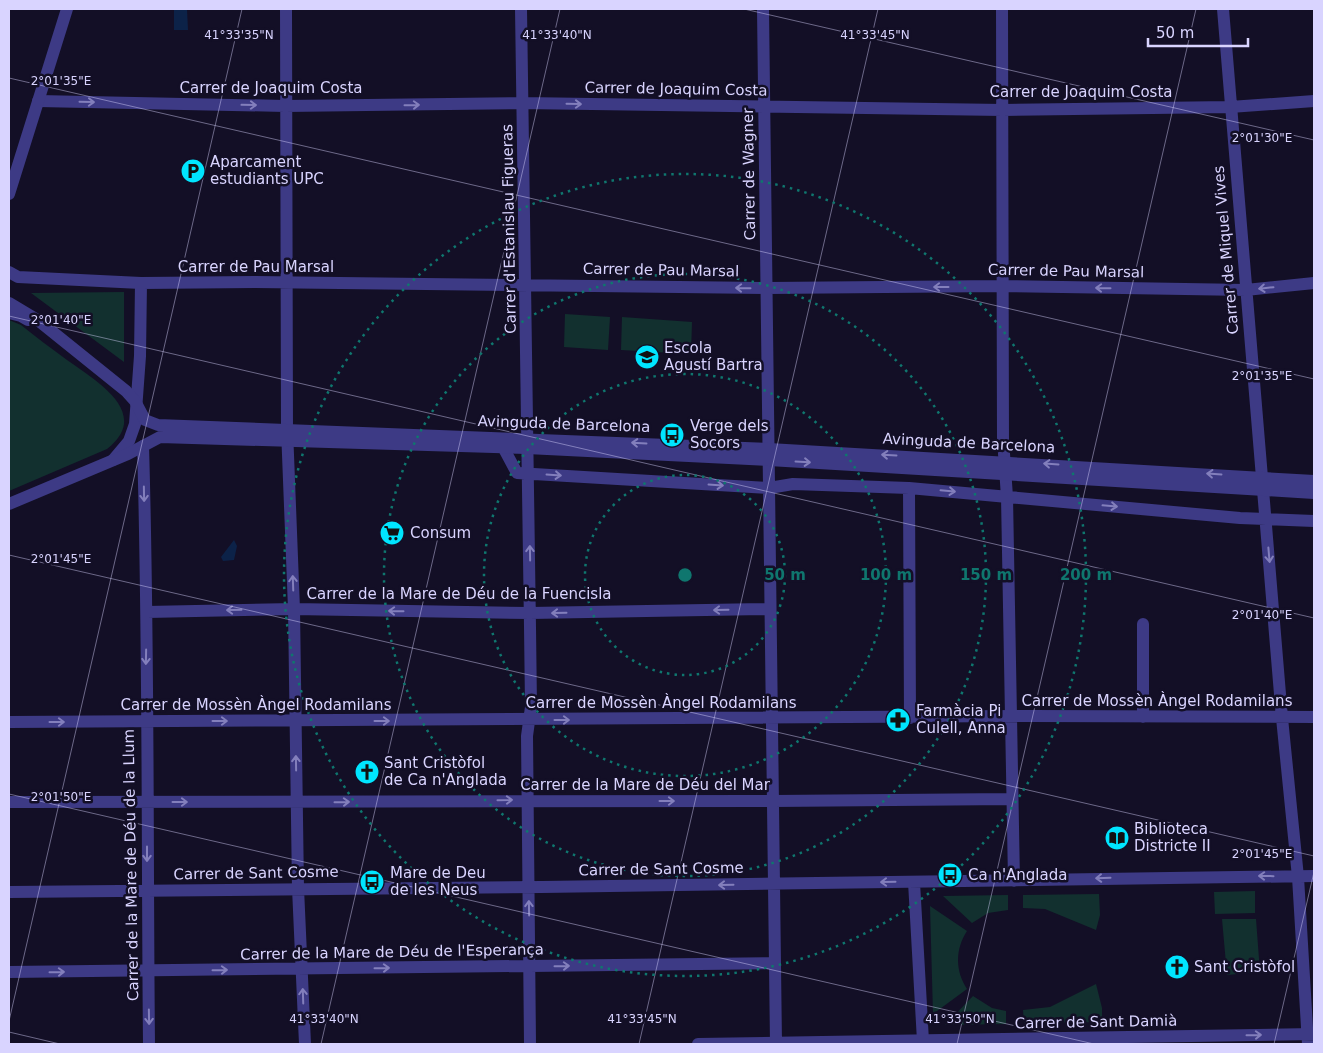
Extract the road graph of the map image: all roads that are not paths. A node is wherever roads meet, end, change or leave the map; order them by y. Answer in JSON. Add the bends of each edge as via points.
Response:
{"nodes":[{"id":1,"x":67,"y":9,"type":"edge"},
{"id":2,"x":286,"y":9,"type":"edge"},
{"id":3,"x":521,"y":9,"type":"edge"},
{"id":4,"x":764,"y":9,"type":"edge"},
{"id":5,"x":1002,"y":9,"type":"edge"},
{"id":6,"x":1223,"y":9,"type":"edge"},
{"id":7,"x":38,"y":101,"type":"junction"},
{"id":8,"x":1314,"y":101,"type":"edge"},
{"id":9,"x":523,"y":103,"type":"junction"},
{"id":10,"x":285,"y":106,"type":"junction"},
{"id":11,"x":765,"y":106,"type":"junction"},
{"id":12,"x":1230,"y":108,"type":"junction"},
{"id":13,"x":1003,"y":110,"type":"junction"},
{"id":14,"x":9,"y":194,"type":"edge"},
{"id":15,"x":9,"y":272,"type":"edge"},
{"id":16,"x":286,"y":282,"type":"junction"},
{"id":17,"x":141,"y":283,"type":"junction"},
{"id":18,"x":1314,"y":283,"type":"edge"},
{"id":19,"x":526,"y":285,"type":"junction"},
{"id":20,"x":1003,"y":286,"type":"junction"},
{"id":21,"x":767,"y":288,"type":"junction"},
{"id":22,"x":1246,"y":290,"type":"junction"},
{"id":23,"x":9,"y":303,"type":"edge"},
{"id":24,"x":9,"y":313,"type":"edge"},
{"id":25,"x":52,"y":334,"type":"junction"},
{"id":26,"x":135,"y":401,"type":"junction"},
{"id":27,"x":287,"y":435,"type":"junction"},
{"id":28,"x":526,"y":444,"type":"junction"},
{"id":29,"x":143,"y":446,"type":"junction"},
{"id":30,"x":503,"y":448,"type":"junction"},
{"id":31,"x":769,"y":454,"type":"junction"},
{"id":32,"x":113,"y":460,"type":"junction"},
{"id":33,"x":1005,"y":467,"type":"junction"},
{"id":34,"x":529,"y":473,"type":"junction"},
{"id":35,"x":1314,"y":481,"type":"edge"},
{"id":36,"x":1263,"y":483,"type":"junction"},
{"id":37,"x":769,"y":488,"type":"junction"},
{"id":38,"x":909,"y":488,"type":"junction"},
{"id":39,"x":1314,"y":493,"type":"edge"},
{"id":40,"x":1007,"y":497,"type":"junction"},
{"id":41,"x":9,"y":504,"type":"edge"},
{"id":42,"x":1266,"y":519,"type":"junction"},
{"id":43,"x":1314,"y":521,"type":"edge"},
{"id":44,"x":770,"y":609,"type":"junction"},
{"id":45,"x":294,"y":610,"type":"junction"},
{"id":46,"x":147,"y":612,"type":"junction"},
{"id":47,"x":530,"y":613,"type":"junction"},
{"id":48,"x":1143,"y":624,"type":"dead end"},
{"id":49,"x":1010,"y":717,"type":"junction"},
{"id":50,"x":1143,"y":717,"type":"junction"},
{"id":51,"x":1314,"y":717,"type":"edge"},
{"id":52,"x":910,"y":718,"type":"junction"},
{"id":53,"x":1282,"y":718,"type":"junction"},
{"id":54,"x":772,"y":719,"type":"junction"},
{"id":55,"x":528,"y":720,"type":"junction"},
{"id":56,"x":146,"y":721,"type":"junction"},
{"id":57,"x":9,"y":722,"type":"edge"},
{"id":58,"x":295,"y":722,"type":"junction"},
{"id":59,"x":1012,"y":799,"type":"junction"},
{"id":60,"x":527,"y":800,"type":"junction"},
{"id":61,"x":773,"y":801,"type":"junction"},
{"id":62,"x":9,"y":802,"type":"edge"},
{"id":63,"x":146,"y":802,"type":"junction"},
{"id":64,"x":297,"y":803,"type":"junction"},
{"id":65,"x":1314,"y":876,"type":"edge"},
{"id":66,"x":1298,"y":877,"type":"junction"},
{"id":67,"x":1014,"y":881,"type":"junction"},
{"id":68,"x":914,"y":882,"type":"junction"},
{"id":69,"x":774,"y":884,"type":"junction"},
{"id":70,"x":528,"y":887,"type":"junction"},
{"id":71,"x":298,"y":888,"type":"junction"},
{"id":72,"x":147,"y":891,"type":"junction"},
{"id":73,"x":9,"y":892,"type":"edge"},
{"id":74,"x":775,"y":963,"type":"junction"},
{"id":75,"x":529,"y":967,"type":"junction"},
{"id":76,"x":302,"y":969,"type":"junction"},
{"id":77,"x":148,"y":971,"type":"junction"},
{"id":78,"x":9,"y":972,"type":"edge"},
{"id":79,"x":1310,"y":1038,"type":"edge"},
{"id":80,"x":923,"y":1041,"type":"junction"},
{"id":81,"x":1017,"y":1042,"type":"edge"},
{"id":82,"x":150,"y":1044,"type":"edge"},
{"id":83,"x":305,"y":1044,"type":"edge"},
{"id":84,"x":530,"y":1044,"type":"edge"},
{"id":85,"x":698,"y":1044,"type":"edge"},
{"id":86,"x":776,"y":1044,"type":"edge"}],
"edges":[{"from":1,"to":7,"type":"street"},
{"from":2,"to":10,"type":"street"},
{"from":3,"to":9,"type":"street","name":"Carrer d'Estanislau Figueras"},
{"from":4,"to":11,"type":"street","name":"Carrer de Wagner"},
{"from":5,"to":13,"type":"street"},
{"from":6,"to":12,"type":"street","name":"Carrer de Miquel Vives"},
{"from":7,"to":10,"type":"street","name":"Carrer de Joaquim Costa","one_way":true},
{"from":7,"to":14,"type":"street"},
{"from":8,"to":12,"type":"street","name":"Carrer de Joaquim Costa"},
{"from":10,"to":9,"type":"street","name":"Carrer de Joaquim Costa","one_way":true},
{"from":9,"to":11,"type":"street","name":"Carrer de Joaquim Costa","one_way":true},
{"from":9,"to":19,"type":"street","name":"Carrer d'Estanislau Figueras"},
{"from":10,"to":16,"type":"street"},
{"from":11,"to":13,"type":"street","name":"Carrer de Joaquim Costa"},
{"from":11,"to":21,"type":"street","name":"Carrer de Wagner"},
{"from":12,"to":13,"type":"street","name":"Carrer de Joaquim Costa"},
{"from":12,"to":22,"type":"street","name":"Carrer de Miquel Vives"},
{"from":13,"to":20,"type":"street"},
{"from":15,"to":17,"type":"street","name":"Carrer de Pau Marsal","via":[[18,277]]},
{"from":16,"to":17,"type":"street","name":"Carrer de Pau Marsal"},
{"from":16,"to":19,"type":"street","name":"Carrer de Pau Marsal"},
{"from":16,"to":27,"type":"street"},
{"from":17,"to":26,"type":"street","via":[[140,356]]},
{"from":18,"to":22,"type":"street","name":"Carrer de Pau Marsal","one_way":true},
{"from":21,"to":19,"type":"street","name":"Carrer de Pau Marsal","one_way":true},
{"from":19,"to":28,"type":"street","name":"Carrer d'Estanislau Figueras"},
{"from":20,"to":21,"type":"street","name":"Carrer de Pau Marsal","one_way":true},
{"from":22,"to":20,"type":"street","name":"Carrer de Pau Marsal","one_way":true},
{"from":20,"to":33,"type":"street"},
{"from":21,"to":31,"type":"street","name":"Carrer de Wagner"},
{"from":22,"to":36,"type":"street","name":"Carrer de Miquel Vives"},
{"from":23,"to":25,"type":"street","name":"Avinguda de Barcelona","via":[[38,320]]},
{"from":24,"to":25,"type":"street","via":[[21,316]]},
{"from":25,"to":26,"type":"street","name":"Avinguda de Barcelona","via":[[118,384]]},
{"from":26,"to":27,"type":"street","name":"Avinguda de Barcelona","via":[[145,420],[158,425]]},
{"from":26,"to":32,"type":"street","via":[[132,435]]},
{"from":27,"to":28,"type":"street","name":"Avinguda de Barcelona"},
{"from":27,"to":29,"type":"street","name":"Avinguda de Barcelona","via":[[160,437]]},
{"from":27,"to":30,"type":"street","name":"Avinguda de Barcelona"},
{"from":45,"to":27,"type":"street","one_way":true},
{"from":28,"to":30,"type":"street","name":"Avinguda de Barcelona"},
{"from":28,"to":31,"type":"street","name":"Avinguda de Barcelona"},
{"from":28,"to":34,"type":"street","name":"Carrer d'Estanislau Figueras"},
{"from":29,"to":32,"type":"street","name":"Avinguda de Barcelona"},
{"from":29,"to":46,"type":"street","name":"Carrer de la Mare de Déu de la Llum","one_way":true},
{"from":30,"to":34,"type":"street","name":"Avinguda de Barcelona","via":[[518,473]]},
{"from":31,"to":33,"type":"street","name":"Avinguda de Barcelona"},
{"from":31,"to":37,"type":"street","name":"Carrer de Wagner"},
{"from":32,"to":41,"type":"street","name":"Avinguda de Barcelona"},
{"from":33,"to":36,"type":"street","name":"Avinguda de Barcelona"},
{"from":33,"to":40,"type":"street"},
{"from":34,"to":37,"type":"street","name":"Avinguda de Barcelona","one_way":true},
{"from":47,"to":34,"type":"street","name":"Carrer d'Estanislau Figueras","one_way":true},
{"from":35,"to":36,"type":"street","name":"Avinguda de Barcelona"},
{"from":36,"to":39,"type":"street","name":"Avinguda de Barcelona"},
{"from":36,"to":42,"type":"street","name":"Carrer de Miquel Vives"},
{"from":37,"to":38,"type":"street","name":"Avinguda de Barcelona","via":[[793,484]]},
{"from":37,"to":44,"type":"street","name":"Carrer de Wagner"},
{"from":38,"to":40,"type":"street","name":"Avinguda de Barcelona","one_way":true},
{"from":38,"to":52,"type":"street"},
{"from":40,"to":42,"type":"street","name":"Avinguda de Barcelona","one_way":true},
{"from":40,"to":49,"type":"street"},
{"from":42,"to":43,"type":"street","name":"Avinguda de Barcelona"},
{"from":42,"to":53,"type":"street","name":"Carrer de Miquel Vives","one_way":true},
{"from":44,"to":47,"type":"street","name":"Carrer de la Mare de Déu de la Fuencisla","one_way":true},
{"from":44,"to":54,"type":"street","name":"Carrer de Wagner"},
{"from":45,"to":46,"type":"street","name":"Carrer de la Mare de Déu de la Fuencisla","one_way":true},
{"from":47,"to":45,"type":"street","name":"Carrer de la Mare de Déu de la Fuencisla","one_way":true},
{"from":45,"to":58,"type":"street"},
{"from":46,"to":56,"type":"street","name":"Carrer de la Mare de Déu de la Llum","one_way":true},
{"from":47,"to":55,"type":"street","name":"Carrer d'Estanislau Figueras","via":[[531,707]]},
{"from":48,"to":50,"type":"street"},
{"from":49,"to":50,"type":"street","name":"Carrer de Mossèn Àngel Rodamilans"},
{"from":49,"to":52,"type":"street","name":"Carrer de Mossèn Àngel Rodamilans"},
{"from":49,"to":59,"type":"street"},
{"from":50,"to":53,"type":"street","name":"Carrer de Mossèn Àngel Rodamilans"},
{"from":51,"to":53,"type":"street","name":"Carrer de Mossèn Àngel Rodamilans"},
{"from":52,"to":54,"type":"street","name":"Carrer de Mossèn Àngel Rodamilans"},
{"from":53,"to":66,"type":"street","name":"Carrer de Miquel Vives"},
{"from":55,"to":54,"type":"street","name":"Carrer de Mossèn Àngel Rodamilans","one_way":true},
{"from":54,"to":61,"type":"street","name":"Carrer de Wagner"},
{"from":58,"to":55,"type":"street","name":"Carrer de Mossèn Àngel Rodamilans","one_way":true},
{"from":55,"to":60,"type":"street","name":"Carrer d'Estanislau Figueras"},
{"from":57,"to":56,"type":"street","name":"Carrer de Mossèn Àngel Rodamilans","one_way":true},
{"from":56,"to":58,"type":"street","name":"Carrer de Mossèn Àngel Rodamilans","one_way":true},
{"from":56,"to":63,"type":"street","name":"Carrer de la Mare de Déu de la Llum"},
{"from":64,"to":58,"type":"street","one_way":true},
{"from":59,"to":61,"type":"street","name":"Carrer de la Mare de Déu del Mar"},
{"from":59,"to":67,"type":"street"},
{"from":60,"to":61,"type":"street","name":"Carrer de la Mare de Déu del Mar","one_way":true},
{"from":64,"to":60,"type":"street","name":"Carrer de la Mare de Déu del Mar","one_way":true},
{"from":60,"to":70,"type":"street","name":"Carrer d'Estanislau Figueras"},
{"from":61,"to":69,"type":"street","name":"Carrer de Wagner"},
{"from":62,"to":63,"type":"street","name":"Carrer de la Mare de Déu del Mar"},
{"from":63,"to":64,"type":"street","name":"Carrer de la Mare de Déu del Mar","one_way":true},
{"from":63,"to":72,"type":"street","name":"Carrer de la Mare de Déu de la Llum","one_way":true},
{"from":64,"to":71,"type":"street"},
{"from":65,"to":66,"type":"street","name":"Carrer de Sant Cosme"},
{"from":66,"to":67,"type":"street","name":"Carrer de Sant Cosme","one_way":true},
{"from":66,"to":79,"type":"street","name":"Carrer de Miquel Vives"},
{"from":67,"to":68,"type":"street","name":"Carrer de Sant Cosme"},
{"from":68,"to":69,"type":"street","name":"Carrer de Sant Cosme","one_way":true},
{"from":68,"to":80,"type":"street"},
{"from":69,"to":70,"type":"street","name":"Carrer de Sant Cosme","one_way":true},
{"from":69,"to":74,"type":"street","name":"Carrer de Wagner"},
{"from":70,"to":71,"type":"street","name":"Carrer de Sant Cosme"},
{"from":75,"to":70,"type":"street","name":"Carrer d'Estanislau Figueras","one_way":true},
{"from":71,"to":72,"type":"street","name":"Carrer de Sant Cosme"},
{"from":71,"to":76,"type":"street"},
{"from":72,"to":73,"type":"street","name":"Carrer de Sant Cosme"},
{"from":72,"to":77,"type":"street","name":"Carrer de la Mare de Déu de la Llum"},
{"from":75,"to":74,"type":"street","name":"Carrer de la Mare de Déu de l'Esperança","one_way":true},
{"from":74,"to":86,"type":"street","name":"Carrer de Wagner"},
{"from":76,"to":75,"type":"street","name":"Carrer de la Mare de Déu de l'Esperança","one_way":true},
{"from":75,"to":84,"type":"street","name":"Carrer d'Estanislau Figueras"},
{"from":77,"to":76,"type":"street","name":"Carrer de la Mare de Déu de l'Esperança","one_way":true},
{"from":83,"to":76,"type":"street","one_way":true},
{"from":78,"to":77,"type":"street","name":"Carrer de la Mare de Déu de l'Esperança","one_way":true},
{"from":77,"to":82,"type":"street","name":"Carrer de la Mare de Déu de la Llum","one_way":true},
{"from":81,"to":79,"type":"street","name":"Carrer de Sant Damià","one_way":true},
{"from":80,"to":81,"type":"street","name":"Carrer de Sant Damià"},
{"from":80,"to":86,"type":"street","name":"Carrer de Sant Damià"},
{"from":85,"to":86,"type":"street","name":"Carrer de Sant Damià"}]}
